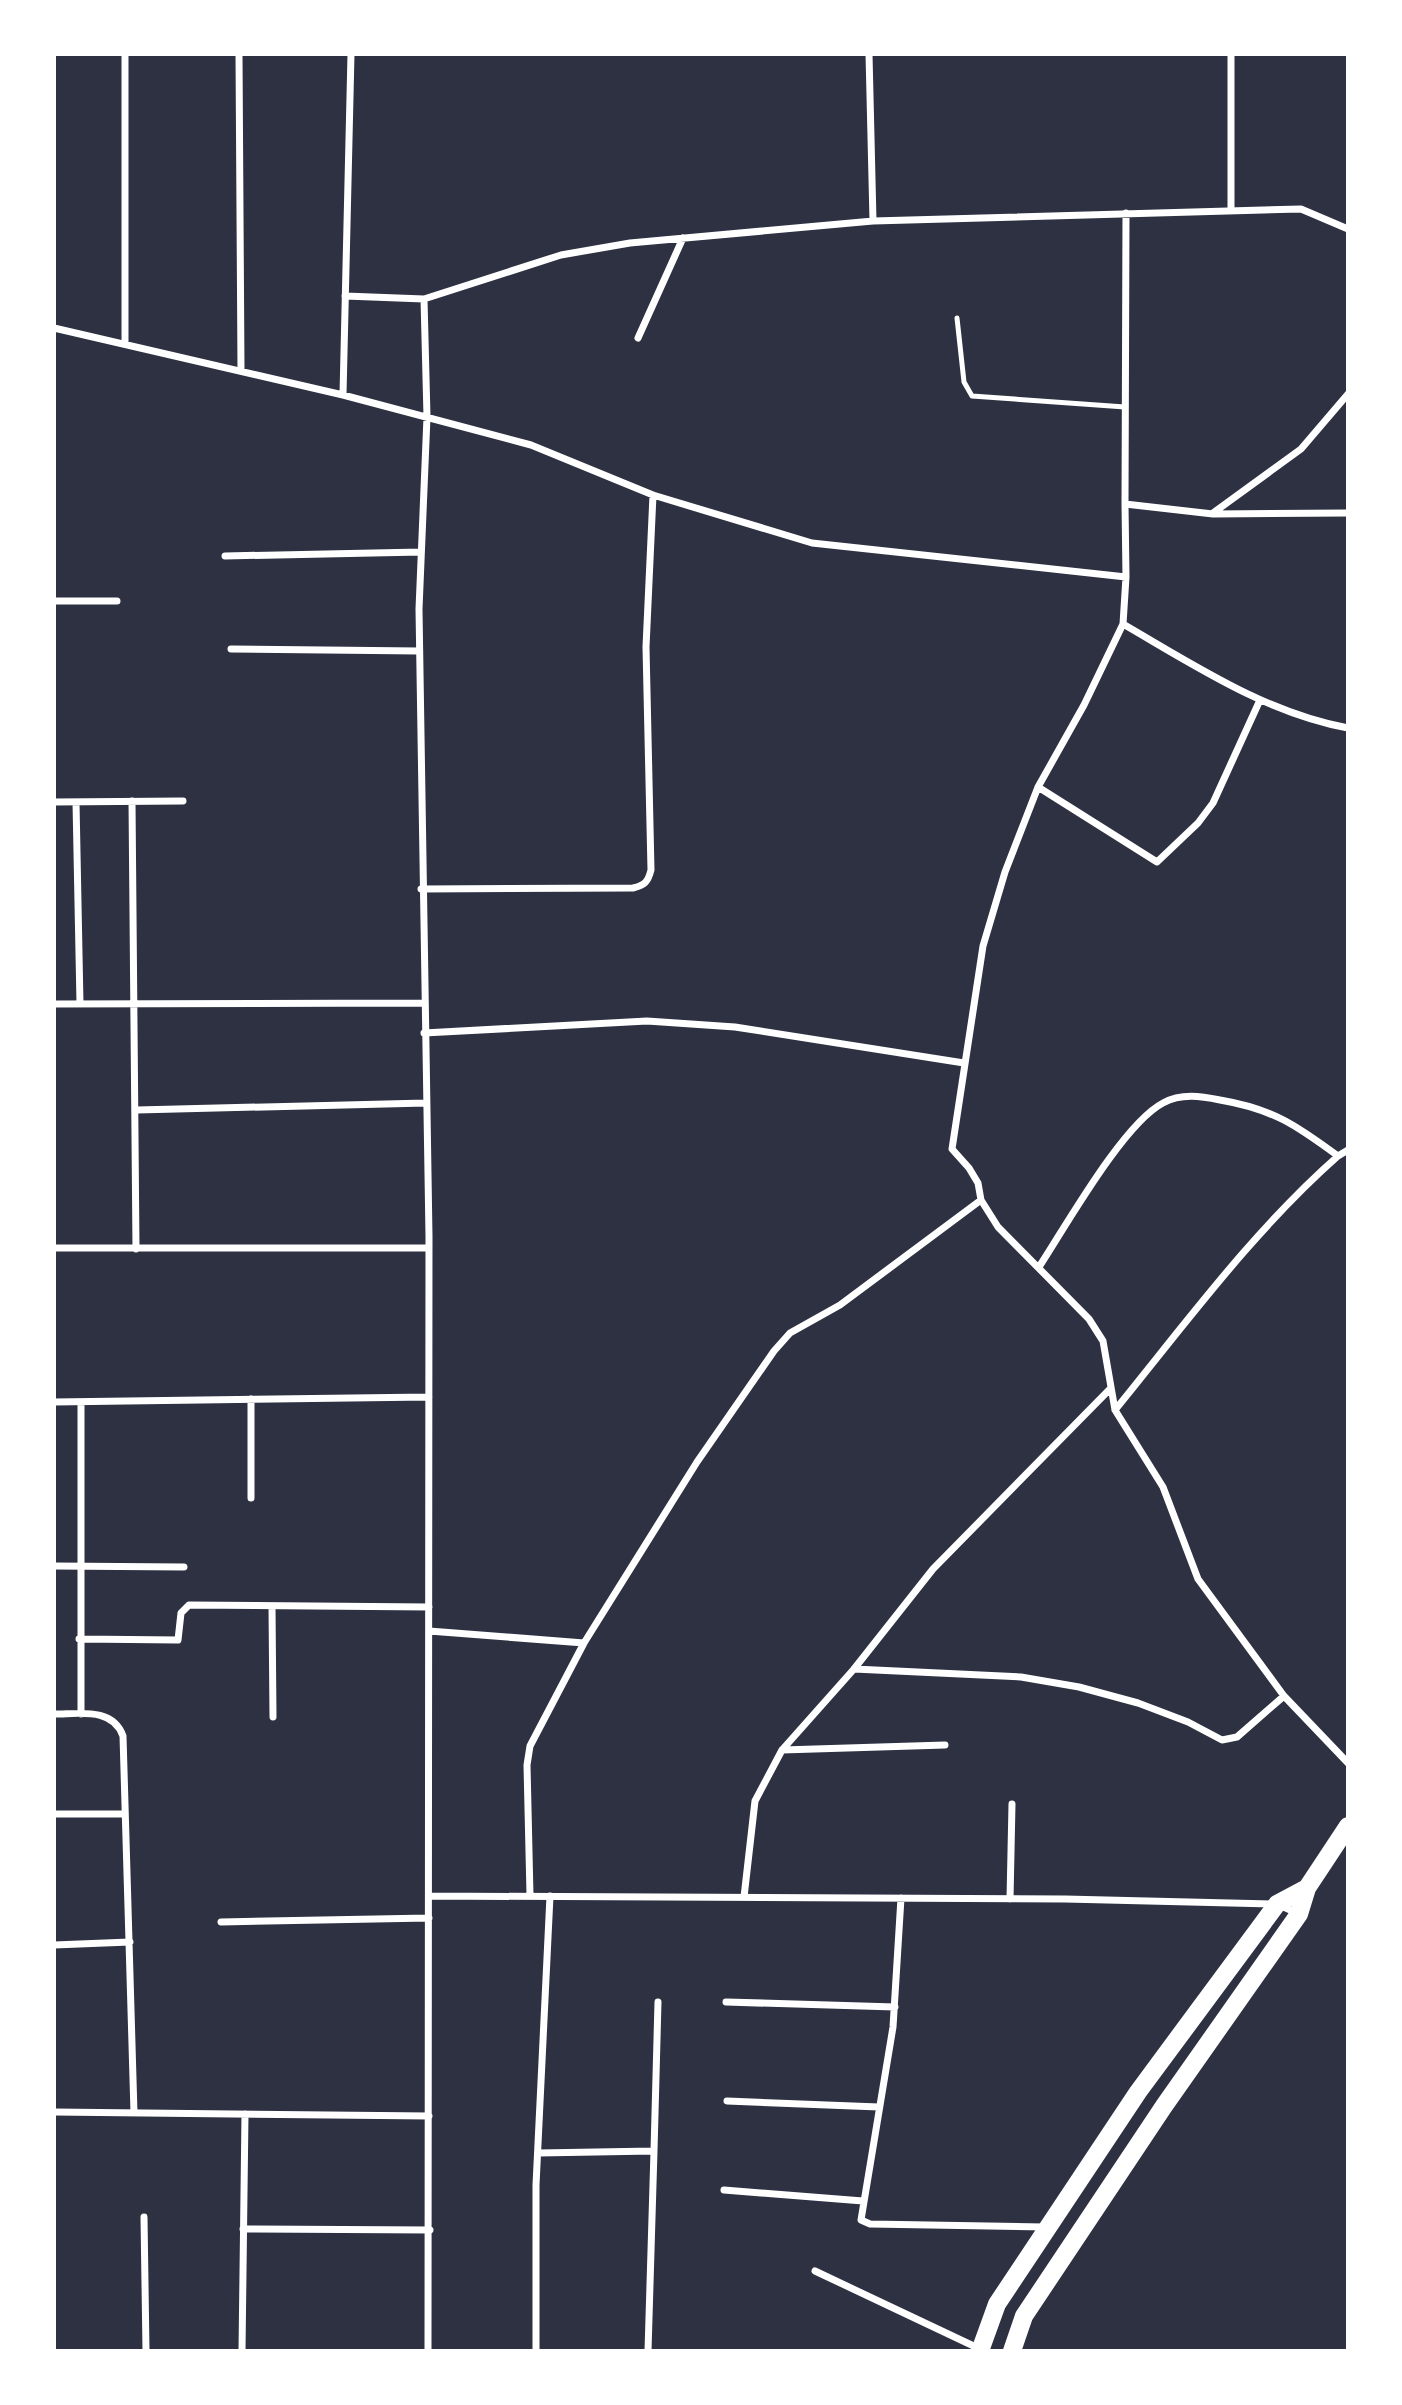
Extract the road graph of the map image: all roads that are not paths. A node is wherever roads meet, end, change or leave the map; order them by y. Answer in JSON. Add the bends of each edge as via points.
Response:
{"nodes":[{"id":1,"x":125,"y":54,"type":"edge"},
{"id":2,"x":239,"y":54,"type":"edge"},
{"id":3,"x":351,"y":54,"type":"edge"},
{"id":4,"x":869,"y":54,"type":"edge"},
{"id":5,"x":1231,"y":54,"type":"edge"},
{"id":6,"x":1231,"y":210,"type":"junction"},
{"id":7,"x":1126,"y":213,"type":"junction"},
{"id":8,"x":873,"y":220,"type":"junction"},
{"id":9,"x":1348,"y":229,"type":"edge"},
{"id":10,"x":683,"y":238,"type":"junction"},
{"id":11,"x":345,"y":296,"type":"junction"},
{"id":12,"x":424,"y":299,"type":"junction"},
{"id":13,"x":957,"y":318,"type":"dead end"},
{"id":14,"x":54,"y":328,"type":"edge"},
{"id":15,"x":638,"y":338,"type":"dead end"},
{"id":16,"x":125,"y":344,"type":"junction"},
{"id":17,"x":241,"y":372,"type":"junction"},
{"id":18,"x":1348,"y":394,"type":"edge"},
{"id":19,"x":343,"y":395,"type":"junction"},
{"id":20,"x":1125,"y":407,"type":"junction"},
{"id":21,"x":426,"y":417,"type":"junction"},
{"id":22,"x":653,"y":495,"type":"junction"},
{"id":23,"x":1125,"y":504,"type":"junction"},
{"id":24,"x":1348,"y":513,"type":"edge"},
{"id":25,"x":1213,"y":514,"type":"junction"},
{"id":26,"x":421,"y":552,"type":"junction"},
{"id":27,"x":225,"y":556,"type":"dead end"},
{"id":28,"x":1126,"y":577,"type":"junction"},
{"id":29,"x":54,"y":601,"type":"edge"},
{"id":30,"x":117,"y":601,"type":"dead end"},
{"id":31,"x":1123,"y":624,"type":"junction"},
{"id":32,"x":231,"y":649,"type":"dead end"},
{"id":33,"x":419,"y":651,"type":"junction"},
{"id":34,"x":1260,"y":699,"type":"junction"},
{"id":35,"x":1348,"y":728,"type":"edge"},
{"id":36,"x":1038,"y":787,"type":"junction"},
{"id":37,"x":132,"y":801,"type":"junction"},
{"id":38,"x":183,"y":801,"type":"dead end"},
{"id":39,"x":54,"y":802,"type":"edge"},
{"id":40,"x":76,"y":802,"type":"junction"},
{"id":41,"x":421,"y":889,"type":"junction"},
{"id":42,"x":136,"y":1003,"type":"junction"},
{"id":43,"x":424,"y":1003,"type":"junction"},
{"id":44,"x":54,"y":1004,"type":"edge"},
{"id":45,"x":80,"y":1004,"type":"junction"},
{"id":46,"x":424,"y":1033,"type":"junction"},
{"id":47,"x":964,"y":1063,"type":"junction"},
{"id":48,"x":426,"y":1103,"type":"junction"},
{"id":49,"x":136,"y":1110,"type":"junction"},
{"id":50,"x":1348,"y":1150,"type":"edge"},
{"id":51,"x":1338,"y":1156,"type":"junction"},
{"id":52,"x":981,"y":1200,"type":"junction"},
{"id":53,"x":54,"y":1248,"type":"edge"},
{"id":54,"x":428,"y":1248,"type":"junction"},
{"id":55,"x":136,"y":1249,"type":"junction"},
{"id":56,"x":1039,"y":1267,"type":"junction"},
{"id":57,"x":1111,"y":1388,"type":"junction"},
{"id":58,"x":429,"y":1397,"type":"junction"},
{"id":59,"x":251,"y":1399,"type":"junction"},
{"id":60,"x":54,"y":1402,"type":"edge"},
{"id":61,"x":81,"y":1402,"type":"junction"},
{"id":62,"x":1115,"y":1410,"type":"junction"},
{"id":63,"x":251,"y":1498,"type":"dead end"},
{"id":64,"x":54,"y":1566,"type":"edge"},
{"id":65,"x":80,"y":1566,"type":"junction"},
{"id":66,"x":184,"y":1566,"type":"dead end"},
{"id":67,"x":272,"y":1606,"type":"junction"},
{"id":68,"x":429,"y":1607,"type":"junction"},
{"id":69,"x":429,"y":1631,"type":"junction"},
{"id":70,"x":79,"y":1639,"type":"junction"},
{"id":71,"x":584,"y":1643,"type":"junction"},
{"id":72,"x":854,"y":1669,"type":"junction"},
{"id":73,"x":1284,"y":1696,"type":"junction"},
{"id":74,"x":54,"y":1714,"type":"edge"},
{"id":75,"x":81,"y":1714,"type":"junction"},
{"id":76,"x":272,"y":1717,"type":"dead end"},
{"id":77,"x":945,"y":1745,"type":"dead end"},
{"id":78,"x":782,"y":1750,"type":"junction"},
{"id":79,"x":1348,"y":1763,"type":"edge"},
{"id":80,"x":1012,"y":1804,"type":"dead end"},
{"id":81,"x":54,"y":1814,"type":"edge"},
{"id":82,"x":125,"y":1814,"type":"junction"},
{"id":83,"x":1348,"y":1826,"type":"edge"},
{"id":84,"x":1307,"y":1888,"type":"junction"},
{"id":85,"x":530,"y":1895,"type":"junction"},
{"id":86,"x":429,"y":1896,"type":"junction"},
{"id":87,"x":550,"y":1896,"type":"junction"},
{"id":88,"x":744,"y":1897,"type":"junction"},
{"id":89,"x":901,"y":1898,"type":"junction"},
{"id":90,"x":1010,"y":1899,"type":"junction"},
{"id":91,"x":1276,"y":1904,"type":"junction"},
{"id":92,"x":1299,"y":1914,"type":"junction"},
{"id":93,"x":429,"y":1918,"type":"junction"},
{"id":94,"x":221,"y":1922,"type":"dead end"},
{"id":95,"x":130,"y":1942,"type":"junction"},
{"id":96,"x":54,"y":1945,"type":"edge"},
{"id":97,"x":658,"y":2002,"type":"dead end"},
{"id":98,"x":726,"y":2002,"type":"dead end"},
{"id":99,"x":895,"y":2007,"type":"junction"},
{"id":100,"x":727,"y":2101,"type":"dead end"},
{"id":101,"x":879,"y":2107,"type":"junction"},
{"id":102,"x":54,"y":2112,"type":"edge"},
{"id":103,"x":134,"y":2113,"type":"junction"},
{"id":104,"x":245,"y":2114,"type":"junction"},
{"id":105,"x":429,"y":2116,"type":"junction"},
{"id":106,"x":654,"y":2151,"type":"junction"},
{"id":107,"x":538,"y":2152,"type":"junction"},
{"id":108,"x":724,"y":2190,"type":"dead end"},
{"id":109,"x":863,"y":2201,"type":"junction"},
{"id":110,"x":144,"y":2217,"type":"dead end"},
{"id":111,"x":1049,"y":2227,"type":"junction"},
{"id":112,"x":243,"y":2229,"type":"junction"},
{"id":113,"x":430,"y":2230,"type":"junction"},
{"id":114,"x":815,"y":2271,"type":"dead end"},
{"id":115,"x":980,"y":2350,"type":"edge"},
{"id":116,"x":146,"y":2351,"type":"edge"},
{"id":117,"x":242,"y":2351,"type":"edge"},
{"id":118,"x":428,"y":2351,"type":"edge"},
{"id":119,"x":536,"y":2351,"type":"edge"},
{"id":120,"x":648,"y":2351,"type":"edge"},
{"id":121,"x":1012,"y":2351,"type":"edge"}],
"edges":[{"from":1,"to":16,"type":"street"},
{"from":2,"to":17,"type":"street"},
{"from":3,"to":11,"type":"street"},
{"from":4,"to":8,"type":"street"},
{"from":5,"to":6,"type":"street"},
{"from":6,"to":7,"type":"street"},
{"from":6,"to":9,"type":"street","via":[[1300,209]]},
{"from":7,"to":8,"type":"street"},
{"from":7,"to":20,"type":"street"},
{"from":8,"to":10,"type":"street"},
{"from":10,"to":12,"type":"street","via":[[561,255]]},
{"from":10,"to":15,"type":"street"},
{"from":11,"to":12,"type":"street"},
{"from":11,"to":19,"type":"street"},
{"from":12,"to":21,"type":"street"},
{"from":13,"to":20,"type":"lane","via":[[964,382],[972,396]]},
{"from":14,"to":16,"type":"street"},
{"from":16,"to":17,"type":"street"},
{"from":17,"to":19,"type":"street"},
{"from":18,"to":25,"type":"street","via":[[1301,449]]},
{"from":19,"to":21,"type":"street"},
{"from":20,"to":23,"type":"street"},
{"from":21,"to":22,"type":"street","via":[[531,445]]},
{"from":21,"to":26,"type":"street"},
{"from":22,"to":28,"type":"street","via":[[812,544]]},
{"from":22,"to":41,"type":"street","via":[[646,646],[648,880],[633,888]]},
{"from":23,"to":25,"type":"street"},
{"from":23,"to":28,"type":"street"},
{"from":24,"to":25,"type":"street"},
{"from":26,"to":27,"type":"street"},
{"from":26,"to":33,"type":"street"},
{"from":28,"to":31,"type":"street"},
{"from":29,"to":30,"type":"street"},
{"from":31,"to":34,"type":"street"},
{"from":31,"to":36,"type":"street"},
{"from":32,"to":33,"type":"street"},
{"from":33,"to":41,"type":"street"},
{"from":34,"to":35,"type":"street"},
{"from":34,"to":36,"type":"street","via":[[1213,803],[1157,862]]},
{"from":36,"to":47,"type":"street","via":[[983,946]]},
{"from":37,"to":38,"type":"street"},
{"from":37,"to":40,"type":"street"},
{"from":37,"to":42,"type":"street"},
{"from":39,"to":40,"type":"street"},
{"from":40,"to":45,"type":"street"},
{"from":41,"to":43,"type":"street"},
{"from":42,"to":43,"type":"street"},
{"from":42,"to":45,"type":"street"},
{"from":42,"to":49,"type":"street"},
{"from":43,"to":46,"type":"street"},
{"from":44,"to":45,"type":"street"},
{"from":46,"to":47,"type":"street","via":[[647,1021],[735,1027]]},
{"from":46,"to":48,"type":"street"},
{"from":47,"to":52,"type":"street","via":[[952,1149],[978,1183]]},
{"from":48,"to":49,"type":"street"},
{"from":48,"to":54,"type":"street"},
{"from":49,"to":55,"type":"street"},
{"from":50,"to":51,"type":"street"},
{"from":51,"to":56,"type":"street","via":[[1297,1125],[1258,1107],[1194,1095],[1164,1102],[1123,1140]]},
{"from":51,"to":62,"type":"street","via":[[1254,1240]]},
{"from":52,"to":56,"type":"street","via":[[998,1227]]},
{"from":52,"to":71,"type":"street","via":[[840,1305],[790,1333],[697,1462]]},
{"from":53,"to":55,"type":"street"},
{"from":54,"to":55,"type":"street"},
{"from":54,"to":58,"type":"street"},
{"from":56,"to":57,"type":"street","via":[[1089,1319],[1103,1341]]},
{"from":57,"to":62,"type":"street"},
{"from":57,"to":72,"type":"street","via":[[933,1569]]},
{"from":58,"to":59,"type":"street"},
{"from":58,"to":68,"type":"street"},
{"from":59,"to":61,"type":"street"},
{"from":59,"to":63,"type":"street"},
{"from":60,"to":61,"type":"street"},
{"from":61,"to":65,"type":"street"},
{"from":62,"to":73,"type":"street","via":[[1163,1487],[1198,1579]]},
{"from":64,"to":65,"type":"street"},
{"from":65,"to":66,"type":"street"},
{"from":65,"to":70,"type":"street"},
{"from":67,"to":68,"type":"street"},
{"from":67,"to":70,"type":"street","via":[[186,1606],[181,1613],[180,1637],[173,1641]]},
{"from":67,"to":76,"type":"street"},
{"from":68,"to":69,"type":"street"},
{"from":69,"to":71,"type":"street"},
{"from":69,"to":86,"type":"street"},
{"from":70,"to":75,"type":"street"},
{"from":71,"to":85,"type":"street","via":[[530,1746]]},
{"from":72,"to":73,"type":"street","via":[[1021,1677],[1079,1687],[1150,1708],[1222,1740],[1237,1737]]},
{"from":72,"to":78,"type":"street"},
{"from":73,"to":79,"type":"street"},
{"from":74,"to":75,"type":"street"},
{"from":75,"to":82,"type":"street","via":[[102,1714],[120,1727]]},
{"from":77,"to":78,"type":"street"},
{"from":78,"to":88,"type":"street","via":[[755,1801]]},
{"from":80,"to":90,"type":"street"},
{"from":81,"to":82,"type":"street"},
{"from":82,"to":95,"type":"street"},
{"from":83,"to":84,"type":"main road"},
{"from":84,"to":91,"type":"main road"},
{"from":84,"to":92,"type":"main road"},
{"from":85,"to":86,"type":"street"},
{"from":85,"to":87,"type":"street"},
{"from":86,"to":93,"type":"street"},
{"from":87,"to":88,"type":"street"},
{"from":87,"to":107,"type":"street"},
{"from":88,"to":89,"type":"street"},
{"from":89,"to":90,"type":"street"},
{"from":89,"to":99,"type":"street"},
{"from":90,"to":91,"type":"street"},
{"from":91,"to":92,"type":"street"},
{"from":91,"to":111,"type":"main road","via":[[1138,2092]]},
{"from":92,"to":121,"type":"main road","via":[[1024,2316]]},
{"from":93,"to":94,"type":"street"},
{"from":93,"to":105,"type":"street"},
{"from":95,"to":96,"type":"street"},
{"from":95,"to":103,"type":"street"},
{"from":97,"to":106,"type":"street"},
{"from":98,"to":99,"type":"street"},
{"from":99,"to":101,"type":"street"},
{"from":100,"to":101,"type":"street"},
{"from":101,"to":109,"type":"street"},
{"from":102,"to":103,"type":"street"},
{"from":103,"to":104,"type":"street"},
{"from":104,"to":105,"type":"street"},
{"from":104,"to":112,"type":"street"},
{"from":105,"to":113,"type":"street"},
{"from":106,"to":107,"type":"street"},
{"from":106,"to":120,"type":"street"},
{"from":107,"to":119,"type":"street"},
{"from":108,"to":109,"type":"street"},
{"from":109,"to":111,"type":"street","via":[[864,2224]]},
{"from":110,"to":116,"type":"street"},
{"from":111,"to":115,"type":"main road","via":[[997,2304]]},
{"from":112,"to":113,"type":"street"},
{"from":112,"to":117,"type":"street"},
{"from":113,"to":118,"type":"street"},
{"from":114,"to":115,"type":"street"}]}
